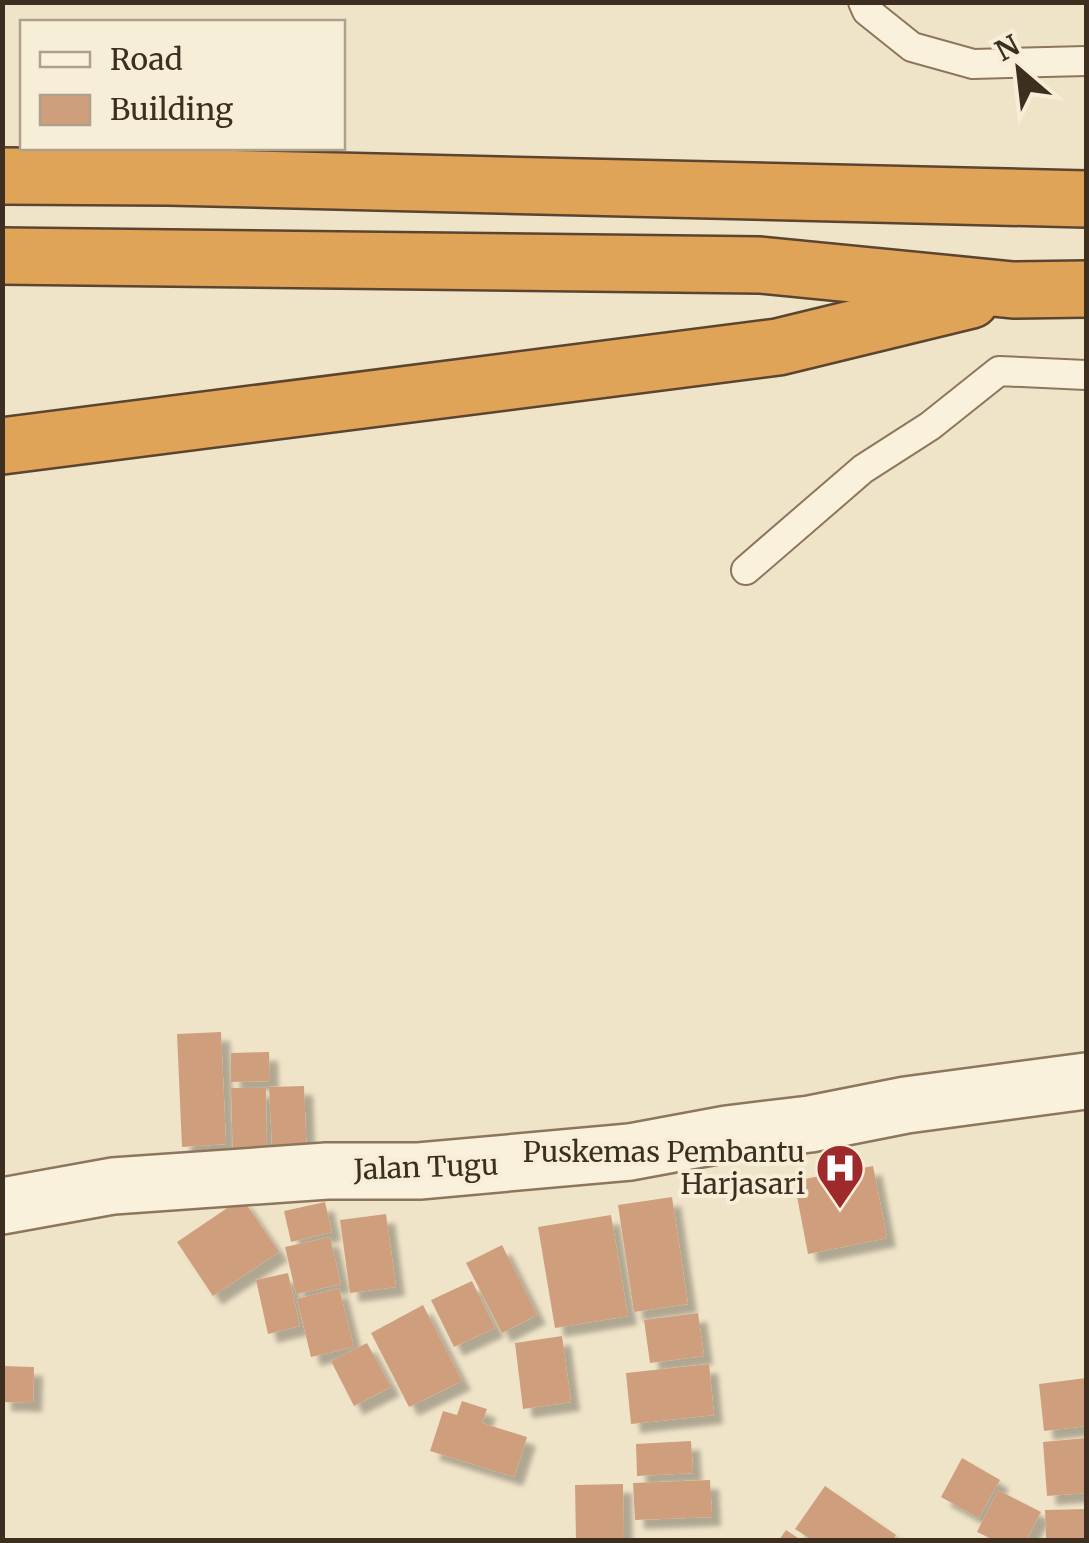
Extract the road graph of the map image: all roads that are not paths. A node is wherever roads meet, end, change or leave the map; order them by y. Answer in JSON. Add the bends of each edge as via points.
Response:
{"nodes":[{"id":1,"x":864,"y":2,"type":"edge"},
{"id":2,"x":1086,"y":61,"type":"edge"},
{"id":3,"x":2,"y":176,"type":"edge"},
{"id":4,"x":1086,"y":198,"type":"edge"},
{"id":5,"x":2,"y":256,"type":"edge"},
{"id":6,"x":1086,"y":288,"type":"edge"},
{"id":7,"x":1013,"y":290,"type":"junction"},
{"id":8,"x":1086,"y":375,"type":"edge"},
{"id":9,"x":2,"y":446,"type":"edge"},
{"id":10,"x":746,"y":570,"type":"dead end"},
{"id":11,"x":1086,"y":1081,"type":"edge"},
{"id":12,"x":2,"y":1206,"type":"edge"}],
"edges":[{"from":1,"to":2,"type":"lane","via":[[912,47],[973,64]]},
{"from":3,"to":4,"type":"highway"},
{"from":5,"to":7,"type":"highway","via":[[760,266]]},
{"from":6,"to":7,"type":"highway"},
{"from":7,"to":9,"type":"highway","via":[[778,348]]},
{"from":8,"to":10,"type":"lane","via":[[999,371],[863,469]]},
{"from":11,"to":12,"type":"street","name":"Jalan Tugu","via":[[630,1152],[419,1171],[114,1186]]}]}
